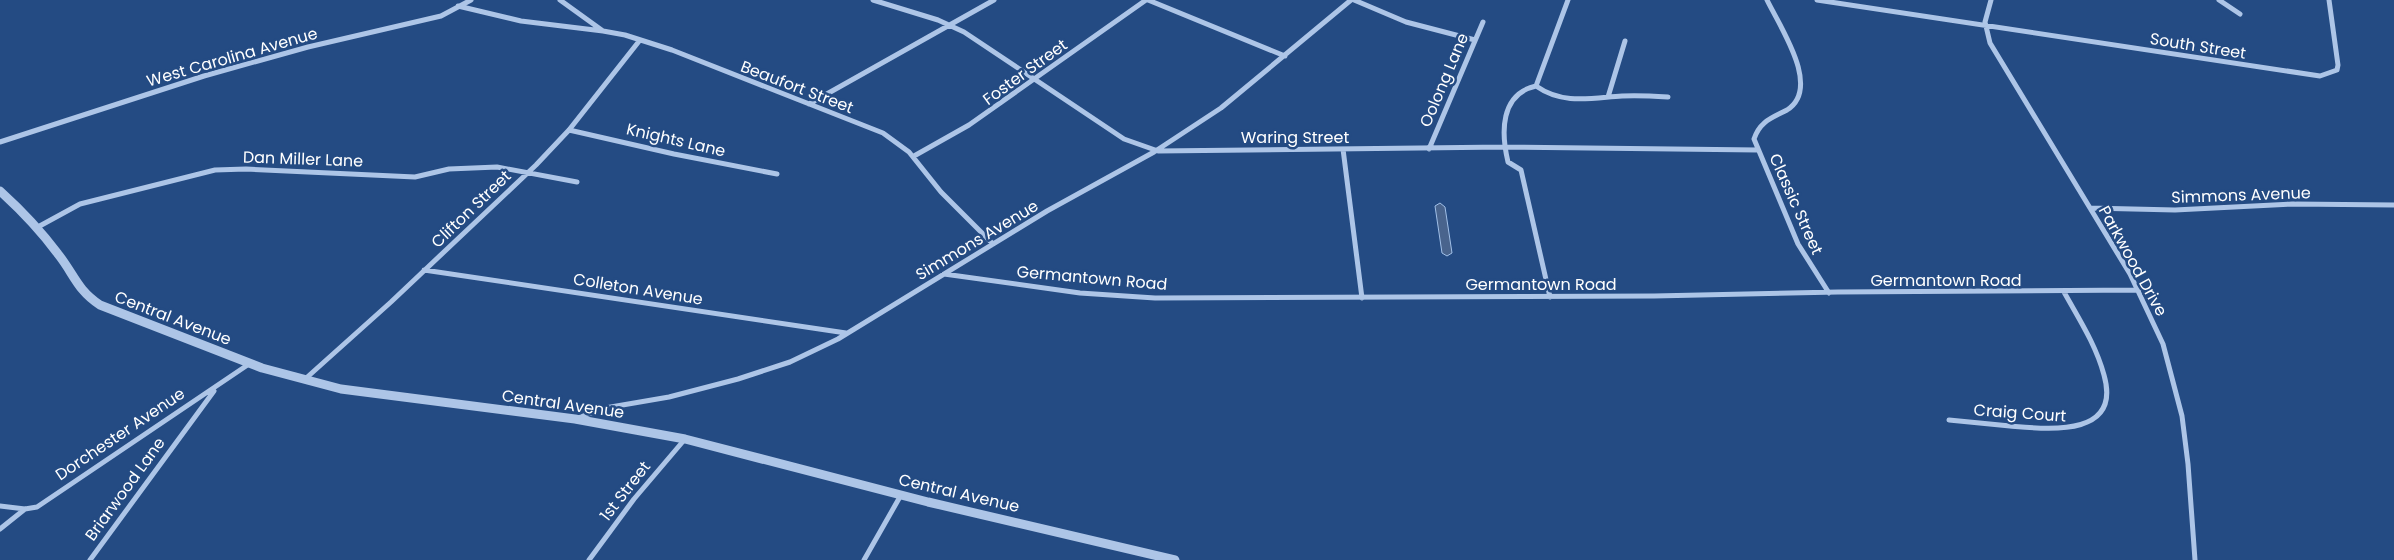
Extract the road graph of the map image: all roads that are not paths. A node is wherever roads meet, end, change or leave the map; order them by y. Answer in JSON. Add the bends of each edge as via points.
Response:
{"nodes":[{"id":1,"x":471,"y":0,"type":"edge"},
{"id":2,"x":560,"y":0,"type":"edge"},
{"id":3,"x":873,"y":0,"type":"edge"},
{"id":4,"x":994,"y":0,"type":"edge"},
{"id":5,"x":1147,"y":0,"type":"edge"},
{"id":6,"x":1353,"y":0,"type":"edge"},
{"id":7,"x":1568,"y":0,"type":"edge"},
{"id":8,"x":1767,"y":0,"type":"edge"},
{"id":9,"x":1817,"y":0,"type":"edge"},
{"id":10,"x":1991,"y":0,"type":"edge"},
{"id":11,"x":2219,"y":0,"type":"edge"},
{"id":12,"x":2329,"y":0,"type":"edge"},
{"id":13,"x":458,"y":6,"type":"junction"},
{"id":14,"x":2240,"y":14,"type":"dead end"},
{"id":15,"x":1483,"y":22,"type":"dead end"},
{"id":16,"x":950,"y":25,"type":"junction"},
{"id":17,"x":1985,"y":27,"type":"junction"},
{"id":18,"x":604,"y":31,"type":"junction"},
{"id":19,"x":640,"y":40,"type":"junction"},
{"id":20,"x":1475,"y":40,"type":"junction"},
{"id":21,"x":1625,"y":41,"type":"dead end"},
{"id":22,"x":1285,"y":56,"type":"junction"},
{"id":23,"x":1035,"y":80,"type":"junction"},
{"id":24,"x":1536,"y":86,"type":"junction"},
{"id":25,"x":1608,"y":97,"type":"junction"},
{"id":26,"x":1668,"y":97,"type":"dead end"},
{"id":27,"x":809,"y":104,"type":"junction"},
{"id":28,"x":569,"y":130,"type":"junction"},
{"id":29,"x":0,"y":142,"type":"edge"},
{"id":30,"x":1504,"y":147,"type":"junction"},
{"id":31,"x":1343,"y":149,"type":"junction"},
{"id":32,"x":1428,"y":149,"type":"junction"},
{"id":33,"x":1758,"y":150,"type":"junction"},
{"id":34,"x":1154,"y":152,"type":"junction"},
{"id":35,"x":914,"y":156,"type":"junction"},
{"id":36,"x":526,"y":174,"type":"junction"},
{"id":37,"x":778,"y":174,"type":"dead end"},
{"id":38,"x":577,"y":182,"type":"dead end"},
{"id":39,"x":0,"y":191,"type":"edge"},
{"id":40,"x":2394,"y":205,"type":"edge"},
{"id":41,"x":2090,"y":208,"type":"junction"},
{"id":42,"x":36,"y":228,"type":"junction"},
{"id":43,"x":994,"y":244,"type":"junction"},
{"id":44,"x":424,"y":270,"type":"junction"},
{"id":45,"x":944,"y":274,"type":"junction"},
{"id":46,"x":2139,"y":290,"type":"junction"},
{"id":47,"x":2064,"y":292,"type":"junction"},
{"id":48,"x":1829,"y":293,"type":"junction"},
{"id":49,"x":1550,"y":297,"type":"junction"},
{"id":50,"x":1362,"y":298,"type":"junction"},
{"id":51,"x":847,"y":334,"type":"junction"},
{"id":52,"x":250,"y":364,"type":"junction"},
{"id":53,"x":304,"y":380,"type":"junction"},
{"id":54,"x":217,"y":386,"type":"junction"},
{"id":55,"x":574,"y":419,"type":"junction"},
{"id":56,"x":1949,"y":420,"type":"dead end"},
{"id":57,"x":685,"y":439,"type":"junction"},
{"id":58,"x":901,"y":494,"type":"junction"},
{"id":59,"x":0,"y":506,"type":"edge"},
{"id":60,"x":25,"y":509,"type":"junction"},
{"id":61,"x":0,"y":529,"type":"edge"},
{"id":62,"x":90,"y":560,"type":"edge"},
{"id":63,"x":589,"y":560,"type":"edge"},
{"id":64,"x":864,"y":560,"type":"edge"},
{"id":65,"x":1175,"y":560,"type":"edge"},
{"id":66,"x":2195,"y":560,"type":"edge"}],
"edges":[{"from":1,"to":13,"type":"street","name":"West Carolina Avenue"},
{"from":2,"to":18,"type":"street","name":"Beaufort Street"},
{"from":3,"to":16,"type":"street","name":"Waring Street"},
{"from":4,"to":16,"type":"street"},
{"from":5,"to":22,"type":"street"},
{"from":5,"to":23,"type":"street","name":"Foster Street"},
{"from":6,"to":20,"type":"street","via":[[1406,22]]},
{"from":6,"to":22,"type":"street","name":"Simmons Avenue"},
{"from":7,"to":24,"type":"street"},
{"from":8,"to":33,"type":"street","via":[[1797,66],[1802,86],[1796,103],[1788,111],[1759,124],[1754,139]]},
{"from":9,"to":17,"type":"street"},
{"from":10,"to":17,"type":"street"},
{"from":11,"to":14,"type":"street"},
{"from":12,"to":17,"type":"street","name":"South Street","via":[[2338,65],[2337,70],[2320,76]]},
{"from":13,"to":18,"type":"street","via":[[521,21]]},
{"from":13,"to":29,"type":"street","name":"West Carolina Avenue","via":[[441,16],[308,47],[204,76]]},
{"from":15,"to":20,"type":"street","name":"Oolong Lane"},
{"from":16,"to":23,"type":"street","name":"Waring Street"},
{"from":16,"to":27,"type":"street"},
{"from":17,"to":41,"type":"street","name":"Parkwood Drive","via":[[1990,44]]},
{"from":18,"to":19,"type":"street","name":"Beaufort Street"},
{"from":19,"to":27,"type":"street","name":"Beaufort Street"},
{"from":19,"to":28,"type":"street","name":"Clifton Street"},
{"from":20,"to":32,"type":"street","name":"Oolong Lane"},
{"from":21,"to":25,"type":"street"},
{"from":22,"to":34,"type":"street","name":"Simmons Avenue","via":[[1221,108]]},
{"from":23,"to":34,"type":"street","name":"Waring Street","via":[[1124,139]]},
{"from":23,"to":35,"type":"street","name":"Foster Street","via":[[968,127]]},
{"from":24,"to":25,"type":"street","via":[[1545,93],[1571,100]]},
{"from":24,"to":30,"type":"street","via":[[1522,90],[1512,100],[1506,114]]},
{"from":25,"to":26,"type":"street"},
{"from":27,"to":35,"type":"street","name":"Beaufort Street","via":[[883,133]]},
{"from":28,"to":36,"type":"street","name":"Clifton Street"},
{"from":28,"to":37,"type":"street","name":"Knights Lane"},
{"from":30,"to":32,"type":"street","name":"Waring Street"},
{"from":30,"to":33,"type":"street","name":"Waring Street"},
{"from":30,"to":49,"type":"street","via":[[1508,162],[1521,170]]},
{"from":31,"to":32,"type":"street","name":"Waring Street"},
{"from":31,"to":34,"type":"street","name":"Waring Street"},
{"from":31,"to":50,"type":"street"},
{"from":33,"to":48,"type":"street","name":"Classic Street","via":[[1798,244]]},
{"from":34,"to":43,"type":"street","name":"Simmons Avenue"},
{"from":35,"to":43,"type":"street","name":"Beaufort Street","via":[[941,192]]},
{"from":36,"to":38,"type":"street","name":"Dan Miller Lane"},
{"from":36,"to":42,"type":"street","name":"Dan Miller Lane","via":[[497,167],[449,169],[415,177],[215,170],[80,204]]},
{"from":36,"to":44,"type":"street","name":"Clifton Street"},
{"from":39,"to":42,"type":"street","name":"Central Avenue"},
{"from":40,"to":41,"type":"street","name":"Simmons Avenue","via":[[2294,204],[2175,210]]},
{"from":41,"to":46,"type":"street","name":"Parkwood Drive"},
{"from":42,"to":52,"type":"street","name":"Central Avenue","via":[[60,256],[71,276],[100,305]]},
{"from":43,"to":45,"type":"street","name":"Simmons Avenue"},
{"from":44,"to":51,"type":"street","name":"Colleton Avenue","via":[[794,323]]},
{"from":44,"to":53,"type":"street","name":"Clifton Street"},
{"from":45,"to":50,"type":"street","name":"Germantown Road","via":[[1129,297]]},
{"from":45,"to":51,"type":"street","name":"Simmons Avenue"},
{"from":46,"to":47,"type":"street","name":"Germantown Road"},
{"from":46,"to":66,"type":"street","name":"Parkwood Drive","via":[[2165,349],[2176,386],[2188,466]]},
{"from":47,"to":48,"type":"street","name":"Germantown Road"},
{"from":47,"to":56,"type":"street","name":"Craig Court","via":[[2107,384],[2107,404],[2100,415],[2072,430]]},
{"from":48,"to":49,"type":"street","name":"Germantown Road"},
{"from":49,"to":50,"type":"street","name":"Germantown Road"},
{"from":51,"to":55,"type":"street","name":"Simmons Avenue","via":[[773,369],[669,396],[605,408]]},
{"from":52,"to":53,"type":"street","name":"Central Avenue"},
{"from":52,"to":54,"type":"street","name":"Dorchester Avenue"},
{"from":53,"to":55,"type":"street","name":"Central Avenue","via":[[392,397]]},
{"from":54,"to":60,"type":"street","name":"Dorchester Avenue","via":[[36,507]]},
{"from":54,"to":62,"type":"street","name":"Briarwood Lane"},
{"from":55,"to":57,"type":"street","name":"Central Avenue"},
{"from":57,"to":58,"type":"street","name":"Central Avenue"},
{"from":57,"to":63,"type":"street","name":"1st Street","via":[[634,499]]},
{"from":58,"to":64,"type":"street"},
{"from":58,"to":65,"type":"street","name":"Central Avenue"},
{"from":59,"to":60,"type":"street"},
{"from":60,"to":61,"type":"street"}]}
